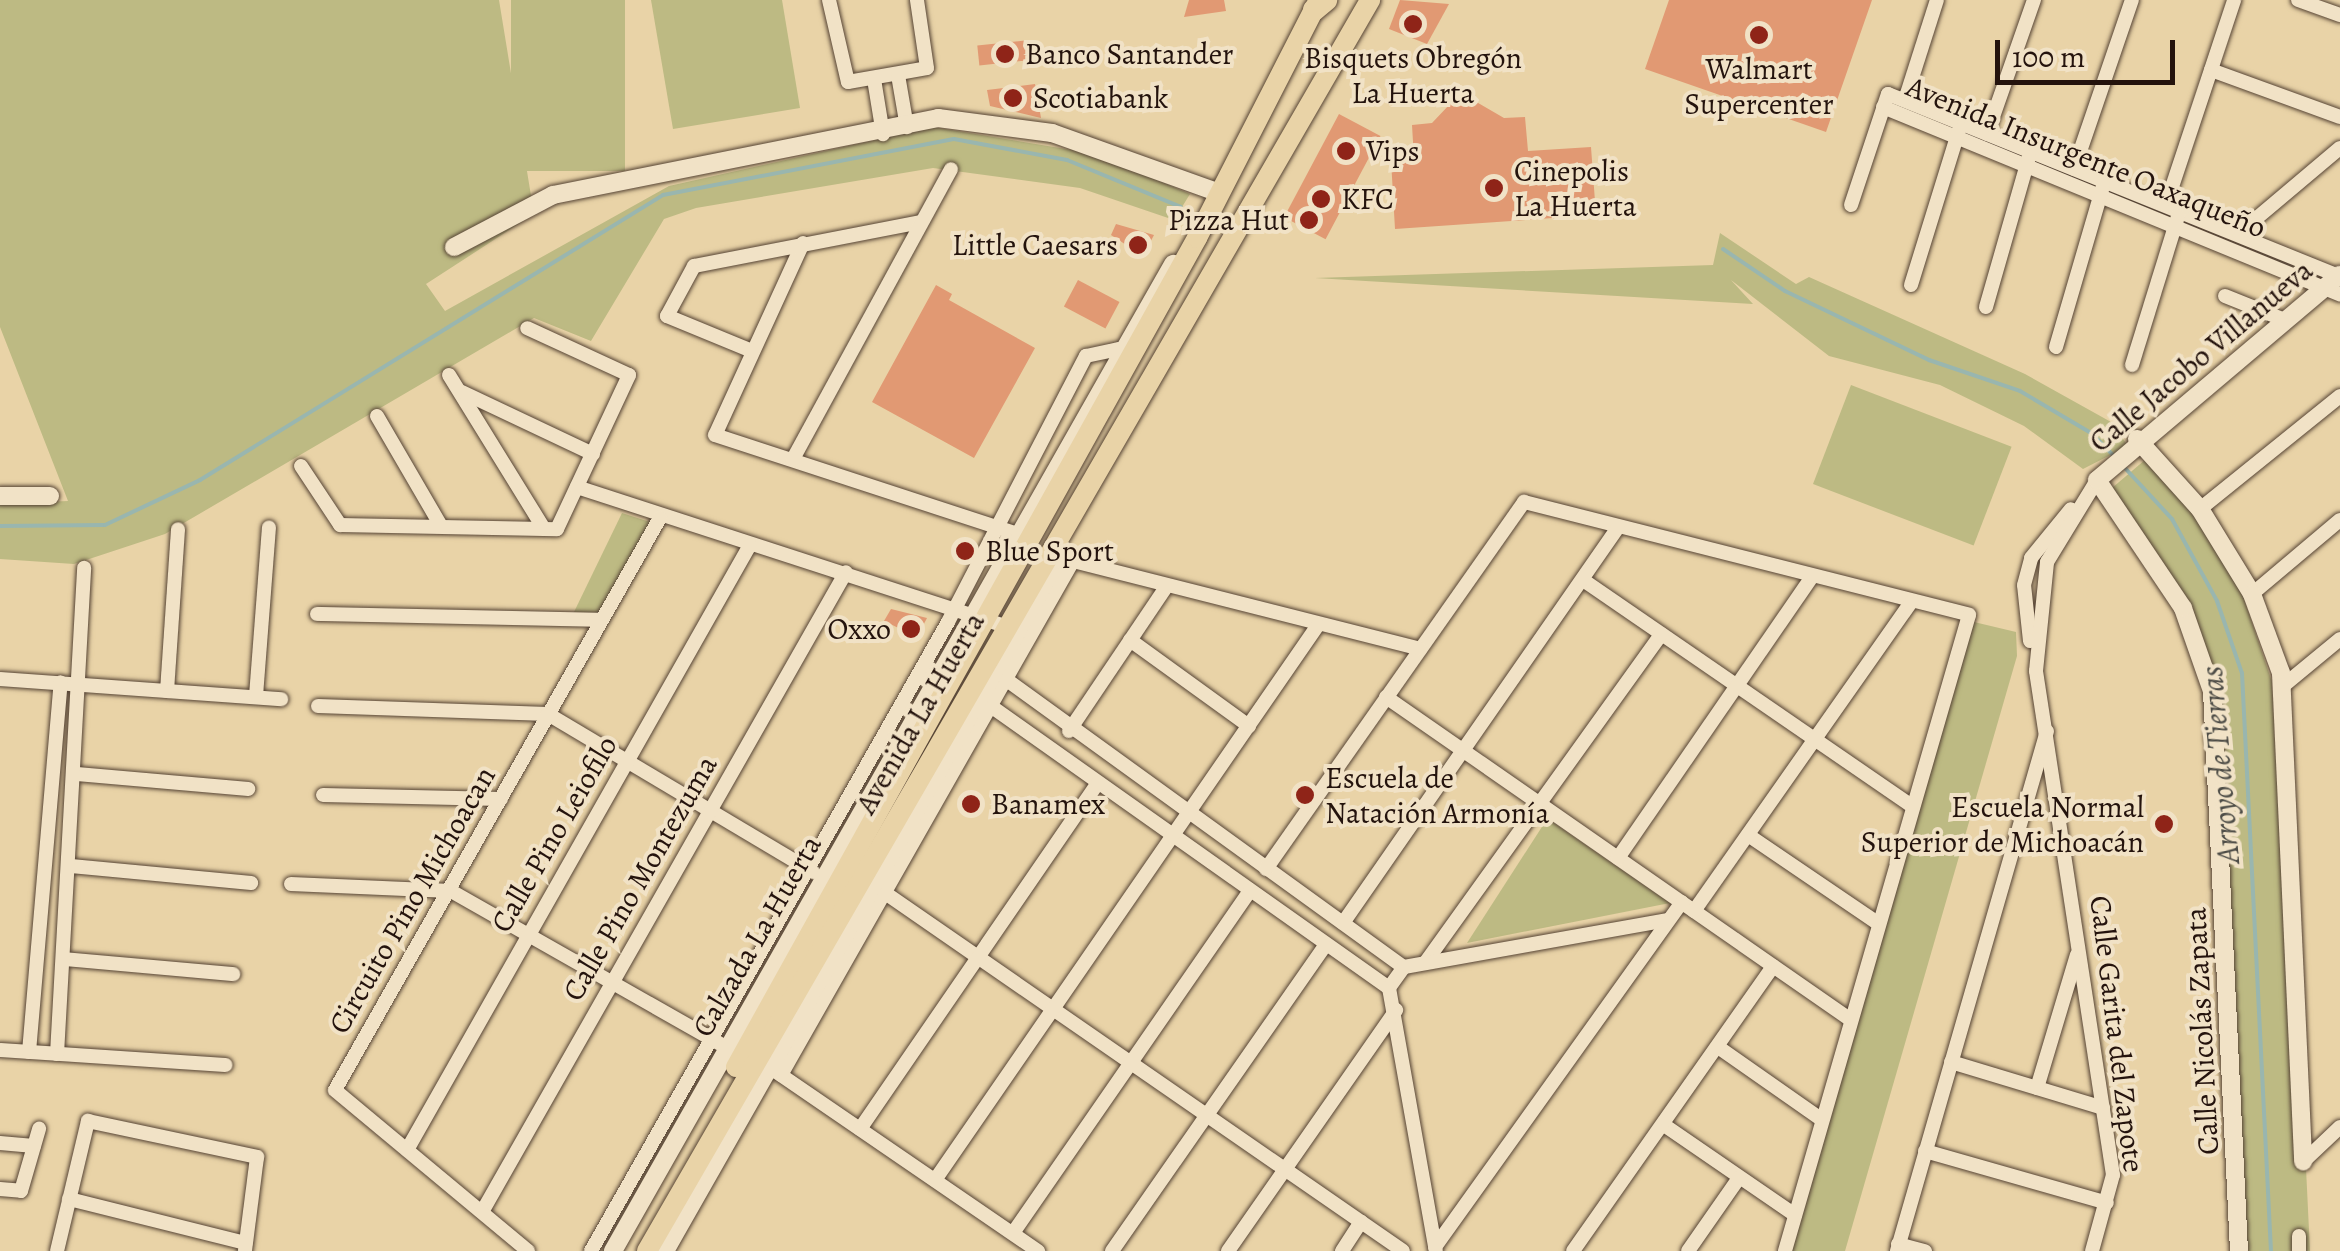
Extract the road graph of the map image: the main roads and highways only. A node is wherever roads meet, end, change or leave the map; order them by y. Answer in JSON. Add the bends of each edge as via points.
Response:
{"nodes":[{"id":1,"x":1370,"y":0,"type":"edge"},
{"id":2,"x":1320,"y":3,"type":"edge"},
{"id":3,"x":979,"y":618,"type":"junction"},
{"id":4,"x":977,"y":671,"type":"junction"},
{"id":5,"x":748,"y":1057,"type":"junction"},
{"id":6,"x":632,"y":1251,"type":"edge"},
{"id":7,"x":647,"y":1251,"type":"edge"}],
"edges":[{"from":1,"to":3,"type":"main road","name":"Avenida La Huerta","via":[[1195,300]]},
{"from":2,"to":3,"type":"main road","name":"Avenida La Huerta","via":[[1198,238]]},
{"from":3,"to":4,"type":"main road","name":"Avenida La Huerta"},
{"from":4,"to":5,"type":"main road","name":"Avenida La Huerta","via":[[873,884]]},
{"from":4,"to":5,"type":"main road","name":"Avenida La Huerta","via":[[822,877]]},
{"from":5,"to":6,"type":"main road","name":"Avenida La Huerta"},
{"from":5,"to":7,"type":"main road","name":"Avenida La Huerta"}]}
